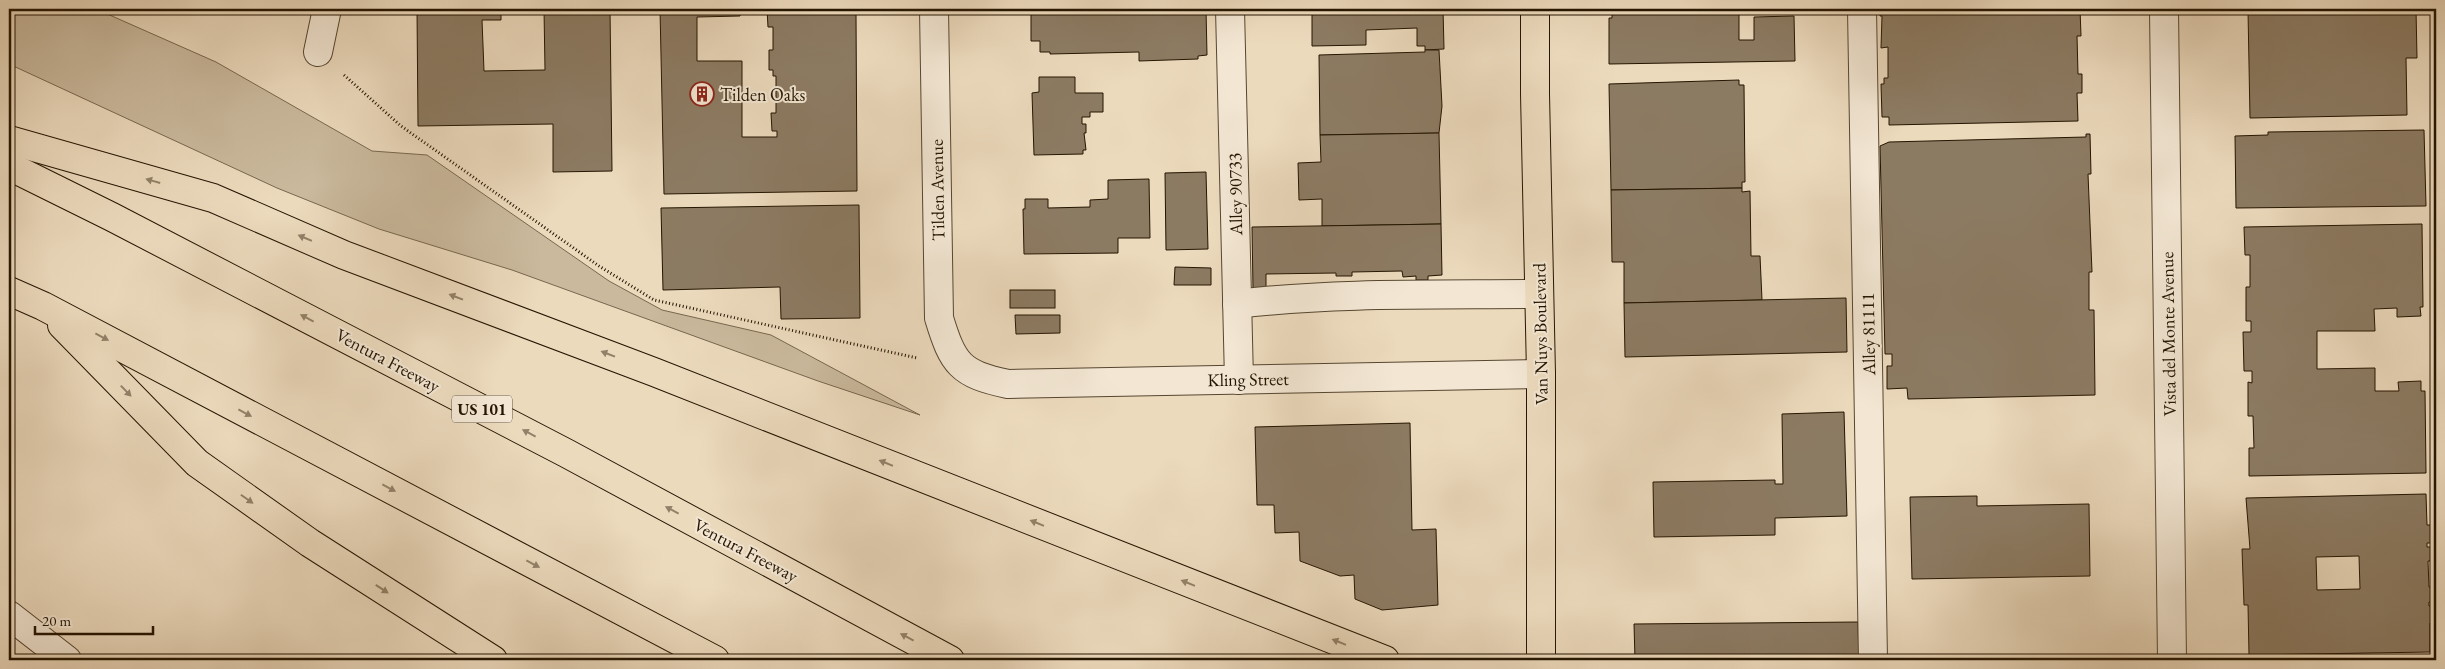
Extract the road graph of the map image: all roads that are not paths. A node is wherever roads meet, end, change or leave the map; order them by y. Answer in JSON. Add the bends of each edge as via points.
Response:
{"nodes":[{"id":1,"x":327,"y":9,"type":"edge"},
{"id":2,"x":934,"y":9,"type":"edge"},
{"id":3,"x":1230,"y":9,"type":"edge"},
{"id":4,"x":1535,"y":9,"type":"edge"},
{"id":5,"x":1862,"y":9,"type":"edge"},
{"id":6,"x":2164,"y":9,"type":"edge"},
{"id":7,"x":318,"y":52,"type":"road end"},
{"id":8,"x":9,"y":140,"type":"edge"},
{"id":9,"x":9,"y":166,"type":"edge"},
{"id":10,"x":9,"y":291,"type":"edge"},
{"id":11,"x":1539,"y":294,"type":"junction"},
{"id":12,"x":1237,"y":304,"type":"junction"},
{"id":13,"x":43,"y":306,"type":"junction"},
{"id":14,"x":960,"y":366,"type":"joint"},
{"id":15,"x":1541,"y":374,"type":"junction"},
{"id":16,"x":1239,"y":380,"type":"junction"},
{"id":17,"x":9,"y":615,"type":"edge"},
{"id":18,"x":67,"y":660,"type":"edge"},
{"id":19,"x":493,"y":660,"type":"edge"},
{"id":20,"x":715,"y":660,"type":"edge"},
{"id":21,"x":950,"y":660,"type":"edge"},
{"id":22,"x":1384,"y":660,"type":"edge"},
{"id":23,"x":1542,"y":660,"type":"edge"},
{"id":24,"x":1874,"y":660,"type":"edge"},
{"id":25,"x":2172,"y":660,"type":"edge"}],
"edges":[{"from":1,"to":7,"type":"street"},
{"from":2,"to":14,"type":"street","name":"Tilden Avenue","via":[[939,318],[947,344]]},
{"from":3,"to":12,"type":"street","name":"Alley 90733"},
{"from":4,"to":11,"type":"main road","name":"Van Nuys Boulevard"},
{"from":5,"to":24,"type":"street","name":"Alley 81111"},
{"from":6,"to":25,"type":"street","name":"Vista del Monte Avenue"},
{"from":22,"to":8,"type":"main road","one_way":true,"via":[[654,372],[344,255],[213,198]]},
{"from":21,"to":9,"type":"main road","name":"Ventura Freeway","number":"US 101","one_way":true,"via":[[549,444]]},
{"from":10,"to":13,"type":"main road"},
{"from":11,"to":12,"type":"street","via":[[1338,295]]},
{"from":11,"to":15,"type":"main road","name":"Van Nuys Boulevard"},
{"from":12,"to":16,"type":"street","name":"Alley 90733"},
{"from":13,"to":19,"type":"main road","one_way":true,"via":[[197,463],[310,543]]},
{"from":13,"to":20,"type":"main road","one_way":true},
{"from":14,"to":16,"type":"street","name":"Kling Street","via":[[981,378],[1008,384]]},
{"from":15,"to":16,"type":"street","name":"Kling Street"},
{"from":15,"to":23,"type":"main road","name":"Van Nuys Boulevard"},
{"from":17,"to":18,"type":"street"}]}
